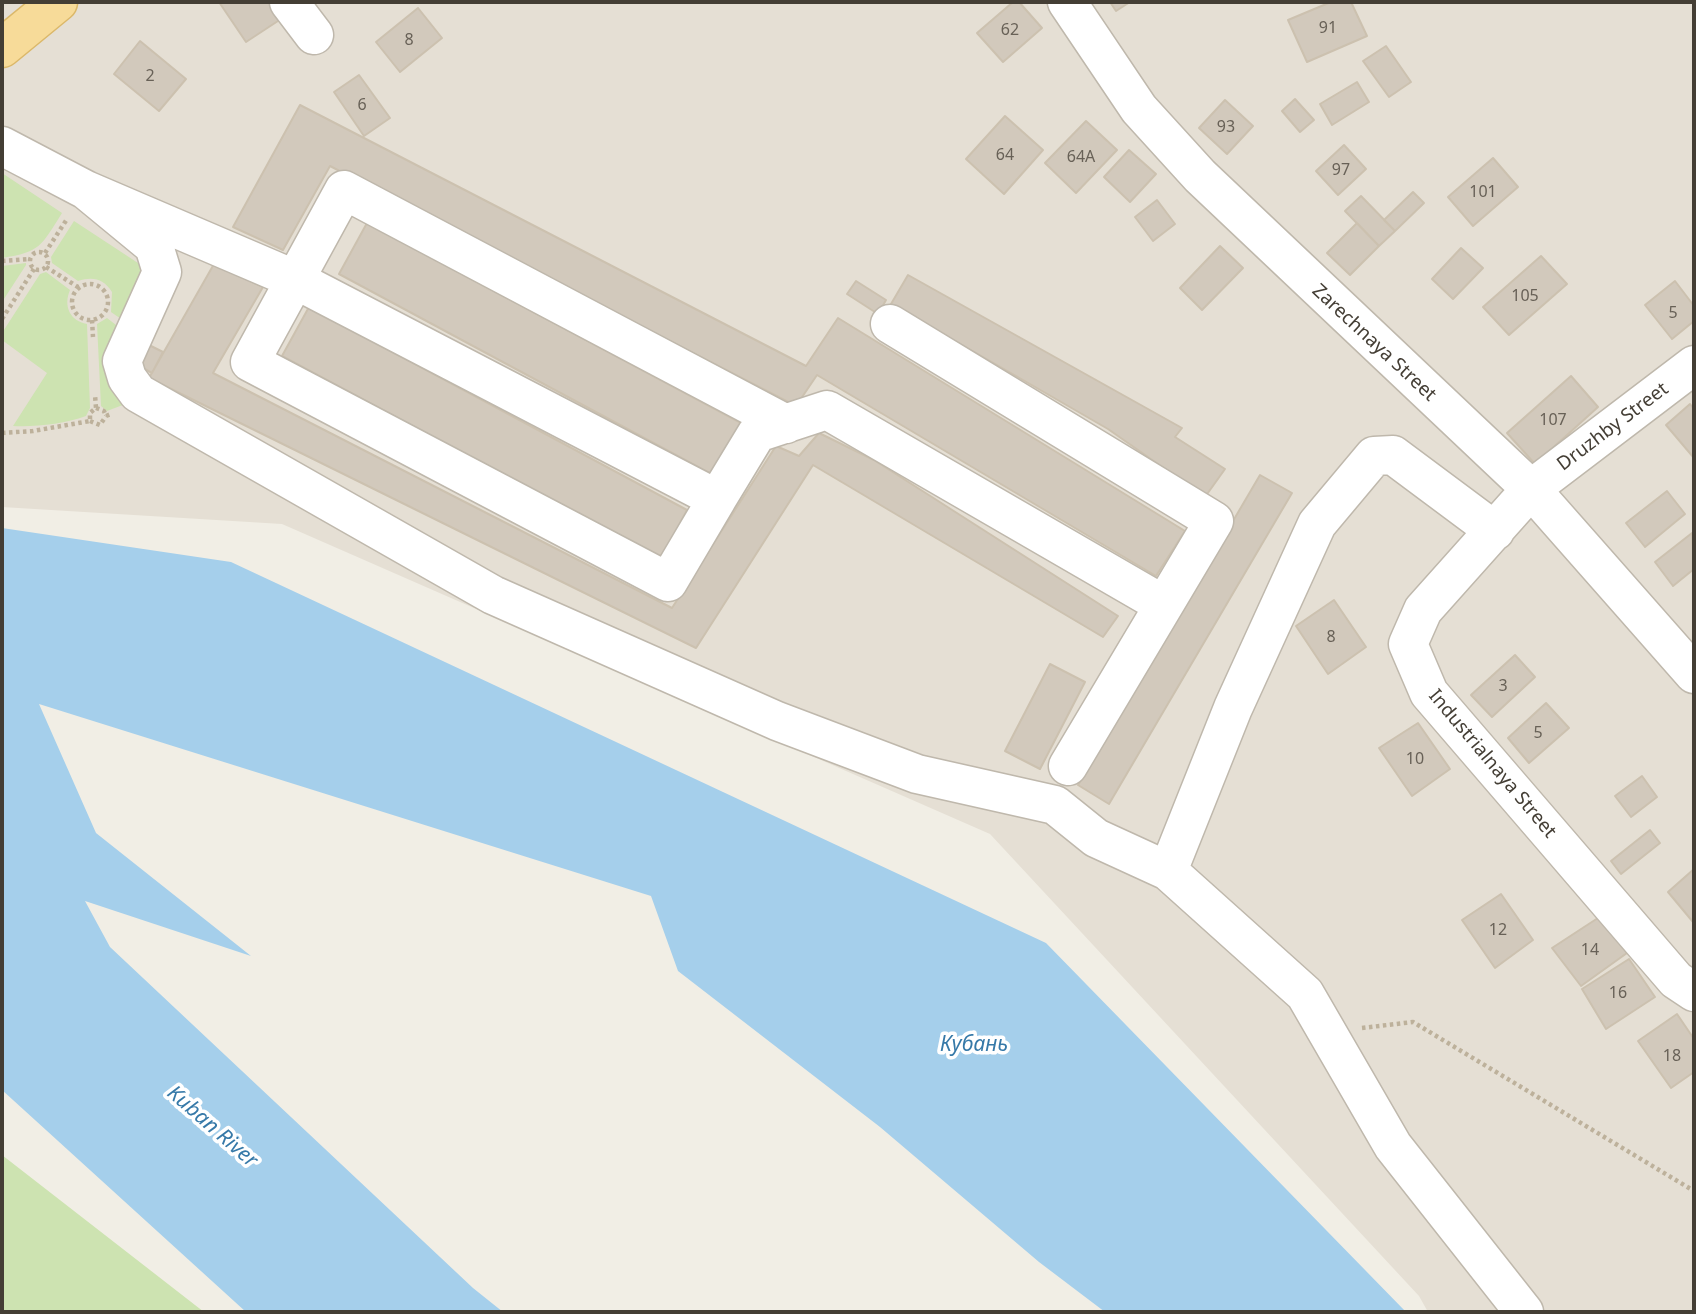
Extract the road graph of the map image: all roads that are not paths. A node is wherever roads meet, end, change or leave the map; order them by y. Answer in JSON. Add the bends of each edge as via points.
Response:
{"nodes":[{"id":1,"x":58,"y":2,"type":"edge"},
{"id":2,"x":289,"y":2,"type":"edge"},
{"id":3,"x":1067,"y":2,"type":"edge"},
{"id":4,"x":314,"y":35,"type":"dead end"},
{"id":5,"x":2,"y":48,"type":"edge"},
{"id":6,"x":2,"y":146,"type":"edge"},
{"id":7,"x":79,"y":201,"type":"junction"},
{"id":8,"x":294,"y":279,"type":"junction"},
{"id":9,"x":890,"y":324,"type":"dead end"},
{"id":10,"x":1694,"y":365,"type":"edge"},
{"id":11,"x":786,"y":424,"type":"junction"},
{"id":12,"x":1531,"y":489,"type":"junction"},
{"id":13,"x":717,"y":499,"type":"junction"},
{"id":14,"x":1495,"y":530,"type":"junction"},
{"id":15,"x":1164,"y":606,"type":"junction"},
{"id":16,"x":1694,"y":674,"type":"edge"},
{"id":17,"x":1068,"y":766,"type":"dead end"},
{"id":18,"x":1168,"y":871,"type":"junction"},
{"id":19,"x":1694,"y":992,"type":"edge"},
{"id":20,"x":1524,"y":1312,"type":"edge"}],
"edges":[{"from":1,"to":5,"type":"main road"},
{"from":2,"to":4,"type":"street"},
{"from":3,"to":12,"type":"street","name":"Zarechnaya Street","via":[[1139,108],[1200,176]]},
{"from":6,"to":7,"type":"street"},
{"from":7,"to":8,"type":"street"},
{"from":7,"to":18,"type":"street","via":[[154,246],[162,272],[122,361],[138,393],[493,595],[777,722],[904,769],[1055,805],[1096,838]]},
{"from":8,"to":11,"type":"street","via":[[344,190]]},
{"from":8,"to":13,"type":"street"},
{"from":8,"to":13,"type":"street","via":[[250,362],[668,582]]},
{"from":9,"to":15,"type":"street","via":[[1214,521]]},
{"from":10,"to":12,"type":"street","name":"Druzhby Street"},
{"from":11,"to":13,"type":"street","via":[[757,433]]},
{"from":11,"to":15,"type":"street","via":[[827,410]]},
{"from":12,"to":14,"type":"street","name":"Industrialnaya Street"},
{"from":12,"to":16,"type":"street","name":"Zarechnaya Street"},
{"from":14,"to":18,"type":"street","via":[[1393,454],[1374,456],[1317,524],[1233,708]]},
{"from":14,"to":19,"type":"street","name":"Industrialnaya Street","via":[[1423,610],[1408,645],[1429,693],[1676,980]]},
{"from":15,"to":17,"type":"street"},
{"from":18,"to":20,"type":"street","via":[[1305,994],[1393,1146]]}]}
